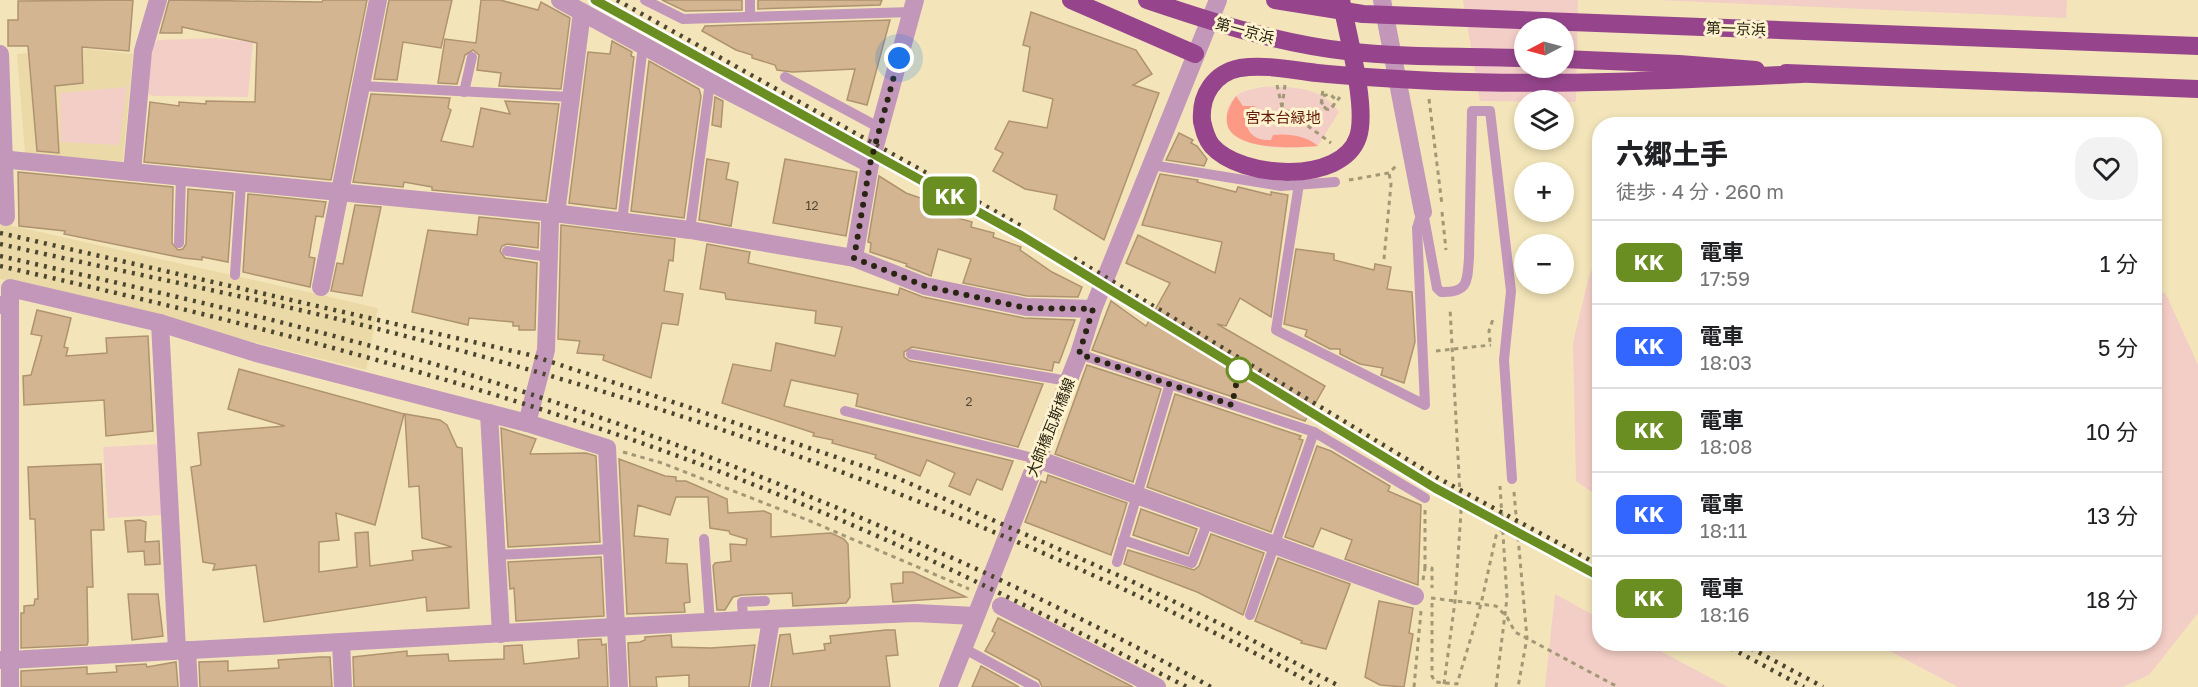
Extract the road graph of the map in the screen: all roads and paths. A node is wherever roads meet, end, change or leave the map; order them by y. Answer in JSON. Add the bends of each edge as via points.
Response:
{"nodes":[{"id":1,"x":158,"y":0,"type":"edge"},
{"id":2,"x":378,"y":0,"type":"edge"},
{"id":3,"x":560,"y":0,"type":"edge"},
{"id":4,"x":645,"y":0,"type":"edge"},
{"id":5,"x":750,"y":0,"type":"edge"},
{"id":6,"x":1071,"y":0,"type":"edge"},
{"id":7,"x":1147,"y":0,"type":"edge"},
{"id":8,"x":1218,"y":0,"type":"edge"},
{"id":9,"x":1275,"y":0,"type":"edge"},
{"id":10,"x":1341,"y":0,"type":"edge"},
{"id":11,"x":1382,"y":0,"type":"edge"},
{"id":12,"x":913,"y":6,"type":"edge"},
{"id":13,"x":582,"y":12,"type":"junction"},
{"id":14,"x":750,"y":17,"type":"junction"},
{"id":15,"x":643,"y":45,"type":"junction"},
{"id":16,"x":2198,"y":46,"type":"edge"},
{"id":17,"x":0,"y":54,"type":"edge"},
{"id":18,"x":1195,"y":54,"type":"junction"},
{"id":19,"x":472,"y":57,"type":"dead end"},
{"id":20,"x":1514,"y":58,"type":"edge"},
{"id":21,"x":1574,"y":59,"type":"edge"},
{"id":22,"x":1802,"y":74,"type":"junction"},
{"id":23,"x":785,"y":77,"type":"dead end"},
{"id":24,"x":1285,"y":80,"type":"dead end"},
{"id":25,"x":710,"y":82,"type":"junction"},
{"id":26,"x":361,"y":86,"type":"junction"},
{"id":27,"x":1324,"y":86,"type":"dead end"},
{"id":28,"x":2198,"y":89,"type":"edge"},
{"id":29,"x":464,"y":92,"type":"junction"},
{"id":30,"x":1340,"y":97,"type":"dead end"},
{"id":31,"x":570,"y":98,"type":"junction"},
{"id":32,"x":1429,"y":99,"type":"dead end"},
{"id":33,"x":880,"y":128,"type":"junction"},
{"id":34,"x":1331,"y":144,"type":"dead end"},
{"id":35,"x":1411,"y":154,"type":"junction"},
{"id":36,"x":3,"y":159,"type":"edge"},
{"id":37,"x":870,"y":164,"type":"junction"},
{"id":38,"x":1152,"y":165,"type":"junction"},
{"id":39,"x":132,"y":172,"type":"junction"},
{"id":40,"x":1389,"y":173,"type":"junction"},
{"id":41,"x":181,"y":177,"type":"junction"},
{"id":42,"x":1335,"y":182,"type":"joint"},
{"id":43,"x":241,"y":183,"type":"junction"},
{"id":44,"x":1299,"y":184,"type":"junction"},
{"id":45,"x":340,"y":192,"type":"junction"},
{"id":46,"x":1422,"y":212,"type":"junction"},
{"id":47,"x":554,"y":213,"type":"junction"},
{"id":48,"x":6,"y":217,"type":"dead end"},
{"id":49,"x":622,"y":222,"type":"junction"},
{"id":50,"x":690,"y":230,"type":"junction"},
{"id":51,"x":179,"y":243,"type":"dead end"},
{"id":52,"x":507,"y":251,"type":"dead end"},
{"id":53,"x":549,"y":257,"type":"junction"},
{"id":54,"x":854,"y":258,"type":"junction"},
{"id":55,"x":1384,"y":259,"type":"dead end"},
{"id":56,"x":1447,"y":260,"type":"dead end"},
{"id":57,"x":235,"y":275,"type":"dead end"},
{"id":58,"x":321,"y":287,"type":"dead end"},
{"id":59,"x":5,"y":305,"type":"edge"},
{"id":60,"x":1450,"y":308,"type":"dead end"},
{"id":61,"x":1093,"y":309,"type":"junction"},
{"id":62,"x":160,"y":323,"type":"junction"},
{"id":63,"x":1486,"y":347,"type":"dead end"},
{"id":64,"x":1453,"y":350,"type":"junction"},
{"id":65,"x":1444,"y":351,"type":"dead end"},
{"id":66,"x":911,"y":354,"type":"dead end"},
{"id":67,"x":1079,"y":354,"type":"junction"},
{"id":68,"x":1068,"y":381,"type":"junction"},
{"id":69,"x":1170,"y":384,"type":"junction"},
{"id":70,"x":845,"y":411,"type":"dead end"},
{"id":71,"x":489,"y":413,"type":"junction"},
{"id":72,"x":527,"y":423,"type":"junction"},
{"id":73,"x":1314,"y":432,"type":"junction"},
{"id":74,"x":607,"y":448,"type":"junction"},
{"id":75,"x":1037,"y":459,"type":"junction"},
{"id":76,"x":1512,"y":479,"type":"joint"},
{"id":77,"x":1136,"y":495,"type":"junction"},
{"id":78,"x":1425,"y":498,"type":"joint"},
{"id":79,"x":5,"y":515,"type":"edge"},
{"id":80,"x":1208,"y":521,"type":"junction"},
{"id":81,"x":1503,"y":528,"type":"dead end"},
{"id":82,"x":704,"y":538,"type":"dead end"},
{"id":83,"x":1123,"y":540,"type":"junction"},
{"id":84,"x":1275,"y":545,"type":"junction"},
{"id":85,"x":612,"y":549,"type":"junction"},
{"id":86,"x":497,"y":555,"type":"junction"},
{"id":87,"x":1117,"y":562,"type":"dead end"},
{"id":88,"x":1425,"y":568,"type":"junction"},
{"id":89,"x":971,"y":590,"type":"dead end"},
{"id":90,"x":1415,"y":596,"type":"junction"},
{"id":91,"x":1435,"y":599,"type":"dead end"},
{"id":92,"x":765,"y":601,"type":"dead end"},
{"id":93,"x":1455,"y":601,"type":"junction"},
{"id":94,"x":1481,"y":604,"type":"junction"},
{"id":95,"x":1001,"y":606,"type":"dead end"},
{"id":96,"x":1250,"y":615,"type":"dead end"},
{"id":97,"x":975,"y":616,"type":"junction"},
{"id":98,"x":771,"y":619,"type":"junction"},
{"id":99,"x":743,"y":620,"type":"junction"},
{"id":100,"x":710,"y":622,"type":"junction"},
{"id":101,"x":616,"y":628,"type":"junction"},
{"id":102,"x":501,"y":634,"type":"junction"},
{"id":103,"x":1527,"y":638,"type":"junction"},
{"id":104,"x":341,"y":642,"type":"junction"},
{"id":105,"x":963,"y":648,"type":"junction"},
{"id":106,"x":182,"y":650,"type":"junction"},
{"id":107,"x":5,"y":660,"type":"edge"},
{"id":108,"x":1444,"y":684,"type":"junction"},
{"id":109,"x":10,"y":687,"type":"edge"},
{"id":110,"x":189,"y":687,"type":"edge"},
{"id":111,"x":343,"y":687,"type":"edge"},
{"id":112,"x":619,"y":687,"type":"edge"},
{"id":113,"x":760,"y":687,"type":"edge"},
{"id":114,"x":948,"y":687,"type":"edge"},
{"id":115,"x":1035,"y":687,"type":"edge"},
{"id":116,"x":1157,"y":687,"type":"edge"},
{"id":117,"x":1414,"y":687,"type":"edge"},
{"id":118,"x":1518,"y":687,"type":"edge"},
{"id":119,"x":1618,"y":687,"type":"edge"}],
"edges":[{"from":1,"to":39,"type":"street","via":[[143,51]]},
{"from":2,"to":26,"type":"street"},
{"from":3,"to":13,"type":"street"},
{"from":4,"to":14,"type":"lane","via":[[683,19]]},
{"from":5,"to":14,"type":"lane"},
{"from":6,"to":18,"type":"highway"},
{"from":7,"to":20,"type":"highway","name":"第一京浜","bridge":true,"via":[[1289,42],[1348,51]]},
{"from":8,"to":18,"type":"street","name":"大師橋瓦斯橋線"},
{"from":9,"to":16,"type":"highway","name":"第一京浜","bridge":true,"via":[[1363,14]]},
{"from":10,"to":22,"type":"highway","bridge":true,"via":[[1360,113],[1359,135],[1347,155],[1319,169],[1281,172],[1249,168],[1212,146],[1202,121],[1203,99],[1218,78],[1239,68],[1261,67],[1370,78],[1462,81],[1617,81]]},
{"from":11,"to":35,"type":"street"},
{"from":12,"to":14,"type":"lane"},
{"from":12,"to":33,"type":"street"},
{"from":13,"to":15,"type":"street"},
{"from":13,"to":31,"type":"street"},
{"from":15,"to":25,"type":"street"},
{"from":15,"to":49,"type":"lane"},
{"from":17,"to":36,"type":"street"},
{"from":18,"to":38,"type":"street","name":"大師橋瓦斯橋線"},
{"from":19,"to":29,"type":"lane"},
{"from":21,"to":22,"type":"highway","bridge":true},
{"from":22,"to":28,"type":"highway"},
{"from":23,"to":33,"type":"lane"},
{"from":24,"to":34,"type":"path","via":[[1282,107]]},
{"from":25,"to":37,"type":"street"},
{"from":25,"to":50,"type":"lane"},
{"from":26,"to":29,"type":"lane"},
{"from":26,"to":45,"type":"street"},
{"from":27,"to":30,"type":"path","via":[[1320,100],[1322,107],[1327,110],[1334,106],[1335,104],[1335,102],[1335,99],[1332,95],[1325,94],[1321,103],[1327,109],[1333,106],[1334,104]]},
{"from":29,"to":31,"type":"lane"},
{"from":31,"to":47,"type":"street"},
{"from":32,"to":56,"type":"path"},
{"from":33,"to":37,"type":"street"},
{"from":35,"to":40,"type":"path"},
{"from":35,"to":46,"type":"street"},
{"from":36,"to":39,"type":"street"},
{"from":36,"to":48,"type":"street"},
{"from":37,"to":54,"type":"street"},
{"from":38,"to":44,"type":"lane","via":[[1281,186]]},
{"from":38,"to":61,"type":"street","name":"大師橋瓦斯橋線"},
{"from":39,"to":41,"type":"street"},
{"from":40,"to":42,"type":"path"},
{"from":40,"to":55,"type":"path"},
{"from":41,"to":43,"type":"street"},
{"from":41,"to":51,"type":"lane"},
{"from":42,"to":44,"type":"lane"},
{"from":43,"to":45,"type":"street"},
{"from":43,"to":57,"type":"lane"},
{"from":44,"to":46,"type":"lane","via":[[1276,330],[1425,405],[1417,228]]},
{"from":45,"to":47,"type":"street"},
{"from":45,"to":58,"type":"street"},
{"from":46,"to":76,"type":"lane","via":[[1437,288],[1441,292],[1460,291],[1467,277],[1469,258],[1472,111],[1490,111],[1510,291],[1504,360]]},
{"from":47,"to":49,"type":"street"},
{"from":47,"to":53,"type":"street","via":[[550,221]]},
{"from":49,"to":50,"type":"street"},
{"from":50,"to":54,"type":"street"},
{"from":52,"to":53,"type":"lane"},
{"from":53,"to":72,"type":"street","via":[[546,350]]},
{"from":54,"to":61,"type":"street","via":[[925,286],[1026,308]]},
{"from":59,"to":62,"type":"street","via":[[10,288]]},
{"from":59,"to":79,"type":"street"},
{"from":60,"to":64,"type":"path"},
{"from":61,"to":67,"type":"street","name":"大師橋瓦斯橋線"},
{"from":62,"to":71,"type":"street","via":[[256,353]]},
{"from":62,"to":106,"type":"street"},
{"from":63,"to":64,"type":"path"},
{"from":64,"to":65,"type":"path"},
{"from":64,"to":93,"type":"path","via":[[1461,495]]},
{"from":66,"to":68,"type":"lane"},
{"from":67,"to":68,"type":"street","name":"大師橋瓦斯橋線"},
{"from":67,"to":69,"type":"lane"},
{"from":68,"to":75,"type":"street","name":"大師橋瓦斯橋線"},
{"from":69,"to":73,"type":"lane"},
{"from":69,"to":77,"type":"lane"},
{"from":70,"to":75,"type":"lane"},
{"from":71,"to":72,"type":"street"},
{"from":71,"to":86,"type":"street"},
{"from":72,"to":74,"type":"street"},
{"from":73,"to":78,"type":"lane"},
{"from":73,"to":84,"type":"lane"},
{"from":74,"to":85,"type":"street"},
{"from":74,"to":89,"type":"path","via":[[662,463]]},
{"from":75,"to":77,"type":"street"},
{"from":75,"to":97,"type":"street","name":"大師橋瓦斯橋線"},
{"from":76,"to":103,"type":"path"},
{"from":77,"to":80,"type":"street"},
{"from":77,"to":83,"type":"lane"},
{"from":78,"to":88,"type":"path"},
{"from":79,"to":107,"type":"street"},
{"from":80,"to":83,"type":"lane","via":[[1192,563]]},
{"from":80,"to":84,"type":"street"},
{"from":81,"to":94,"type":"path","via":[[1496,536]]},
{"from":82,"to":100,"type":"lane"},
{"from":83,"to":87,"type":"lane"},
{"from":84,"to":90,"type":"street"},
{"from":84,"to":96,"type":"lane"},
{"from":85,"to":86,"type":"lane"},
{"from":85,"to":101,"type":"street"},
{"from":86,"to":102,"type":"street"},
{"from":88,"to":90,"type":"path","via":[[1420,597]]},
{"from":88,"to":108,"type":"path","via":[[1432,568],[1432,676],[1435,682]]},
{"from":90,"to":117,"type":"path","via":[[1421,606],[1422,629]]},
{"from":91,"to":93,"type":"path"},
{"from":92,"to":99,"type":"lane","via":[[742,602]]},
{"from":93,"to":94,"type":"path"},
{"from":93,"to":108,"type":"path"},
{"from":94,"to":103,"type":"path","via":[[1496,606],[1515,632]]},
{"from":94,"to":108,"type":"path","via":[[1457,684]]},
{"from":95,"to":116,"type":"street"},
{"from":97,"to":98,"type":"street"},
{"from":97,"to":105,"type":"street","name":"大師橋瓦斯橋線"},
{"from":98,"to":99,"type":"street"},
{"from":98,"to":113,"type":"street"},
{"from":99,"to":100,"type":"street"},
{"from":100,"to":101,"type":"street"},
{"from":101,"to":102,"type":"street"},
{"from":101,"to":112,"type":"street"},
{"from":102,"to":104,"type":"street"},
{"from":103,"to":118,"type":"path"},
{"from":103,"to":119,"type":"path"},
{"from":104,"to":106,"type":"street"},
{"from":104,"to":111,"type":"street"},
{"from":105,"to":114,"type":"street","name":"大師橋瓦斯橋線"},
{"from":105,"to":115,"type":"lane"},
{"from":106,"to":107,"type":"street"},
{"from":106,"to":110,"type":"street"},
{"from":107,"to":109,"type":"street"}]}
